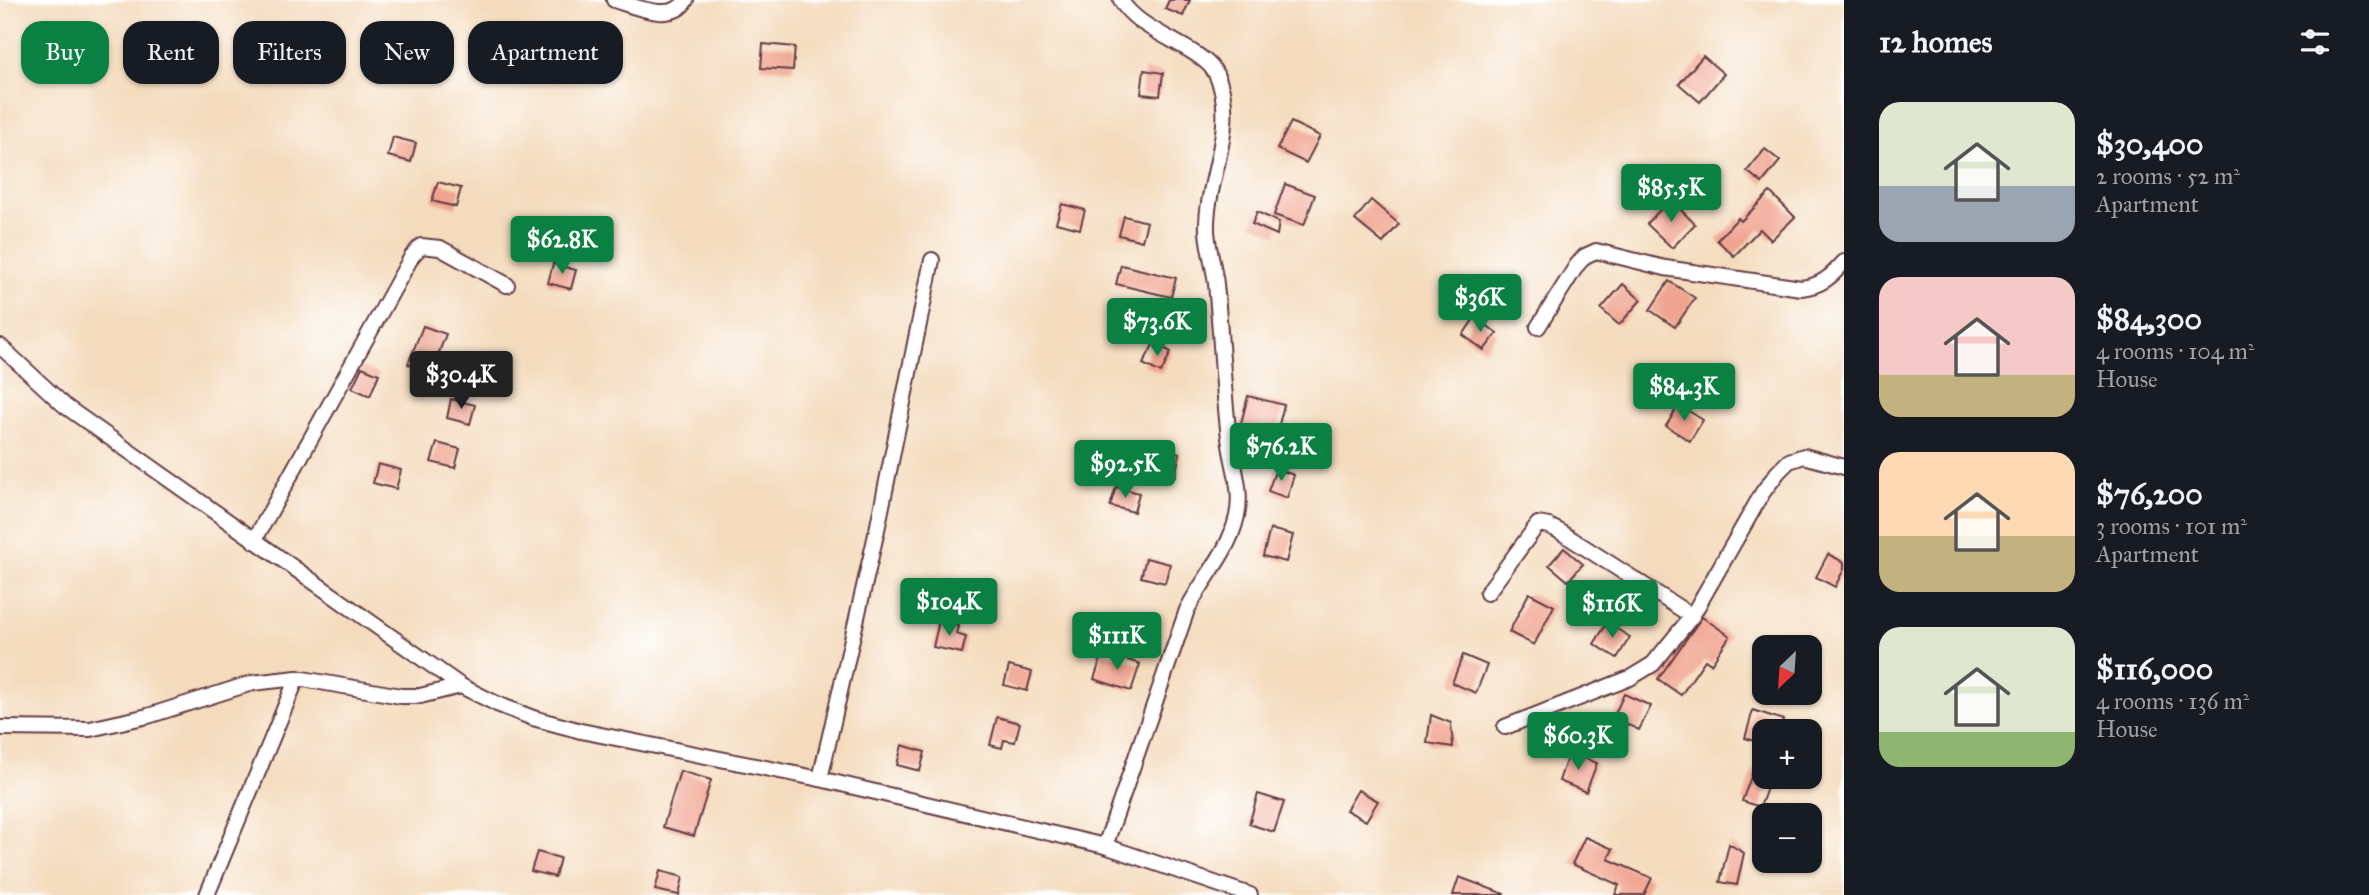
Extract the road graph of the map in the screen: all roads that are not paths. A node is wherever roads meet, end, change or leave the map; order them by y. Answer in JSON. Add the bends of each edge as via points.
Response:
{"nodes":[{"id":1,"x":614,"y":0,"type":"edge"},
{"id":2,"x":685,"y":0,"type":"edge"},
{"id":3,"x":1121,"y":0,"type":"edge"},
{"id":4,"x":932,"y":260,"type":"dead end"},
{"id":5,"x":1844,"y":262,"type":"edge"},
{"id":6,"x":507,"y":285,"type":"dead end"},
{"id":7,"x":1538,"y":327,"type":"dead end"},
{"id":8,"x":0,"y":346,"type":"edge"},
{"id":9,"x":1844,"y":467,"type":"edge"},
{"id":10,"x":254,"y":541,"type":"junction"},
{"id":11,"x":1487,"y":593,"type":"dead end"},
{"id":12,"x":1692,"y":617,"type":"junction"},
{"id":13,"x":297,"y":678,"type":"junction"},
{"id":14,"x":461,"y":685,"type":"junction"},
{"id":15,"x":1505,"y":727,"type":"dead end"},
{"id":16,"x":0,"y":728,"type":"edge"},
{"id":17,"x":820,"y":779,"type":"junction"},
{"id":18,"x":1105,"y":846,"type":"junction"},
{"id":19,"x":207,"y":895,"type":"edge"},
{"id":20,"x":1250,"y":895,"type":"edge"}],
"edges":[{"from":1,"to":2,"type":"street","via":[[673,12]]},
{"from":3,"to":18,"type":"street","via":[[1139,20],[1203,60],[1215,72],[1223,94],[1224,128],[1207,232],[1215,274],[1229,441],[1239,482],[1237,515],[1227,547],[1187,610]]},
{"from":4,"to":17,"type":"street"},
{"from":5,"to":7,"type":"street","via":[[1825,281],[1801,288],[1665,268],[1596,251],[1577,265]]},
{"from":6,"to":10,"type":"street","via":[[440,248],[421,246]]},
{"from":8,"to":10,"type":"street","via":[[65,406]]},
{"from":9,"to":12,"type":"street","via":[[1804,456],[1789,461],[1763,492]]},
{"from":10,"to":14,"type":"street"},
{"from":11,"to":12,"type":"street","via":[[1538,524],[1559,531]]},
{"from":12,"to":15,"type":"street","via":[[1642,671]]},
{"from":13,"to":14,"type":"street","via":[[401,696]]},
{"from":13,"to":16,"type":"street","via":[[252,683],[90,729]]},
{"from":13,"to":19,"type":"street"},
{"from":14,"to":17,"type":"street","via":[[533,718],[581,731]]},
{"from":17,"to":18,"type":"street"},
{"from":18,"to":20,"type":"street"}]}
